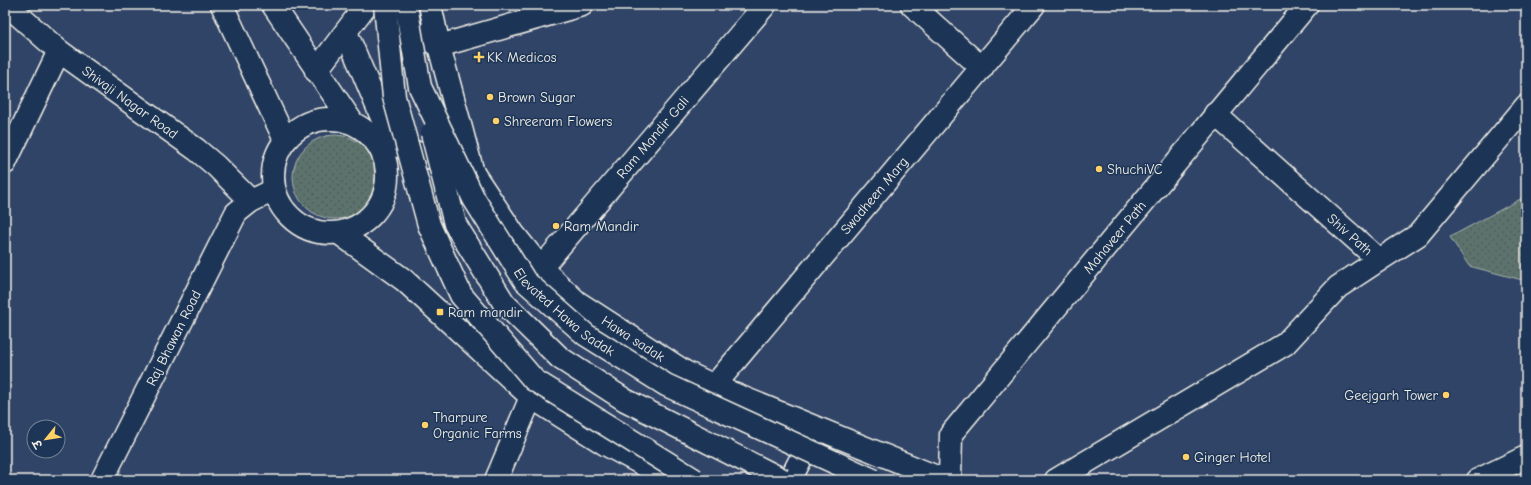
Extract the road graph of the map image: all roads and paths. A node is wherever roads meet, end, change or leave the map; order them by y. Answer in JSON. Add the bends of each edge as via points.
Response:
{"nodes":[{"id":1,"x":7,"y":5,"type":"edge"},
{"id":2,"x":273,"y":5,"type":"edge"},
{"id":3,"x":366,"y":5,"type":"edge"},
{"id":4,"x":385,"y":5,"type":"edge"},
{"id":5,"x":406,"y":5,"type":"edge"},
{"id":6,"x":430,"y":5,"type":"edge"},
{"id":7,"x":582,"y":5,"type":"edge"},
{"id":8,"x":764,"y":5,"type":"edge"},
{"id":9,"x":912,"y":5,"type":"edge"},
{"id":10,"x":1034,"y":5,"type":"edge"},
{"id":11,"x":1307,"y":5,"type":"edge"},
{"id":12,"x":224,"y":9,"type":"edge"},
{"id":13,"x":346,"y":32,"type":"junction"},
{"id":14,"x":439,"y":46,"type":"junction"},
{"id":15,"x":59,"y":51,"type":"junction"},
{"id":16,"x":982,"y":68,"type":"junction"},
{"id":17,"x":316,"y":71,"type":"junction"},
{"id":18,"x":420,"y":87,"type":"junction"},
{"id":19,"x":1526,"y":106,"type":"edge"},
{"id":20,"x":1215,"y":114,"type":"junction"},
{"id":21,"x":352,"y":122,"type":"junction"},
{"id":22,"x":371,"y":136,"type":"junction"},
{"id":23,"x":285,"y":140,"type":"junction"},
{"id":24,"x":393,"y":144,"type":"junction"},
{"id":25,"x":5,"y":163,"type":"edge"},
{"id":26,"x":473,"y":173,"type":"junction"},
{"id":27,"x":274,"y":190,"type":"junction"},
{"id":28,"x":251,"y":201,"type":"junction"},
{"id":29,"x":340,"y":234,"type":"junction"},
{"id":30,"x":1380,"y":260,"type":"junction"},
{"id":31,"x":541,"y":268,"type":"junction"},
{"id":32,"x":714,"y":386,"type":"junction"},
{"id":33,"x":531,"y":397,"type":"junction"},
{"id":34,"x":817,"y":428,"type":"junction"},
{"id":35,"x":1526,"y":457,"type":"edge"},
{"id":36,"x":102,"y":480,"type":"edge"},
{"id":37,"x":496,"y":480,"type":"edge"},
{"id":38,"x":672,"y":480,"type":"edge"},
{"id":39,"x":695,"y":480,"type":"edge"},
{"id":40,"x":783,"y":480,"type":"edge"},
{"id":41,"x":790,"y":480,"type":"edge"},
{"id":42,"x":873,"y":480,"type":"edge"},
{"id":43,"x":944,"y":480,"type":"edge"},
{"id":44,"x":950,"y":480,"type":"edge"},
{"id":45,"x":1056,"y":480,"type":"edge"},
{"id":46,"x":1478,"y":480,"type":"edge"}],
"edges":[{"from":1,"to":15,"type":"street","name":"Shivaji Nagar Road"},
{"from":2,"to":17,"type":"street"},
{"from":3,"to":13,"type":"street"},
{"from":3,"to":14,"type":"street"},
{"from":4,"to":39,"type":"street","bridge":true,"via":[[396,104],[428,225],[461,295],[534,380]]},
{"from":5,"to":18,"type":"street","name":"Elevated Hawa Sadak","bridge":true},
{"from":6,"to":14,"type":"street","name":"Hawa sadak"},
{"from":7,"to":14,"type":"street"},
{"from":8,"to":31,"type":"street","name":"Ram Mandir Gali"},
{"from":9,"to":16,"type":"street"},
{"from":10,"to":16,"type":"street","name":"Swadheen Marg"},
{"from":11,"to":20,"type":"street","name":"Mahaveer Path"},
{"from":12,"to":23,"type":"street"},
{"from":13,"to":17,"type":"street"},
{"from":13,"to":24,"type":"street"},
{"from":14,"to":26,"type":"street","name":"Hawa sadak"},
{"from":15,"to":25,"type":"street"},
{"from":15,"to":28,"type":"street","name":"Shivaji Nagar Road","via":[[197,150]]},
{"from":16,"to":32,"type":"street","name":"Swadheen Marg"},
{"from":17,"to":21,"type":"street"},
{"from":18,"to":40,"type":"street","bridge":true,"via":[[454,224],[504,303],[560,358],[625,400]]},
{"from":18,"to":42,"type":"street","name":"Elevated Hawa Sadak","bridge":true,"via":[[474,200],[525,281],[586,335],[666,385]]},
{"from":19,"to":30,"type":"street","name":"Shiv Path","via":[[1418,235]]},
{"from":20,"to":30,"type":"street","name":"Shiv Path"},
{"from":20,"to":44,"type":"street","name":"Mahaveer Path","via":[[951,434]]},
{"from":21,"to":22,"type":"street"},
{"from":21,"to":23,"type":"street","via":[[334,118],[316,120],[298,128]]},
{"from":22,"to":24,"type":"street"},
{"from":22,"to":29,"type":"street","via":[[380,147],[387,164],[388,183],[382,201],[372,216],[357,227]]},
{"from":23,"to":27,"type":"street","via":[[276,155],[272,172]]},
{"from":24,"to":26,"type":"street"},
{"from":26,"to":31,"type":"street","name":"Hawa sadak"},
{"from":27,"to":28,"type":"street","name":"Raj Bhawan Road"},
{"from":27,"to":29,"type":"street","via":[[281,206],[296,222],[323,233]]},
{"from":28,"to":36,"type":"street","name":"Raj Bhawan Road","via":[[236,213]]},
{"from":29,"to":33,"type":"street","via":[[404,280]]},
{"from":30,"to":45,"type":"street","via":[[1338,287],[1285,344]]},
{"from":31,"to":32,"type":"street","name":"Hawa sadak","via":[[577,302],[685,372]]},
{"from":32,"to":34,"type":"street","name":"Hawa sadak"},
{"from":33,"to":37,"type":"street"},
{"from":33,"to":38,"type":"street","via":[[605,444]]},
{"from":34,"to":41,"type":"street"},
{"from":34,"to":43,"type":"street","name":"Hawa sadak"},
{"from":35,"to":46,"type":"street"}]}
